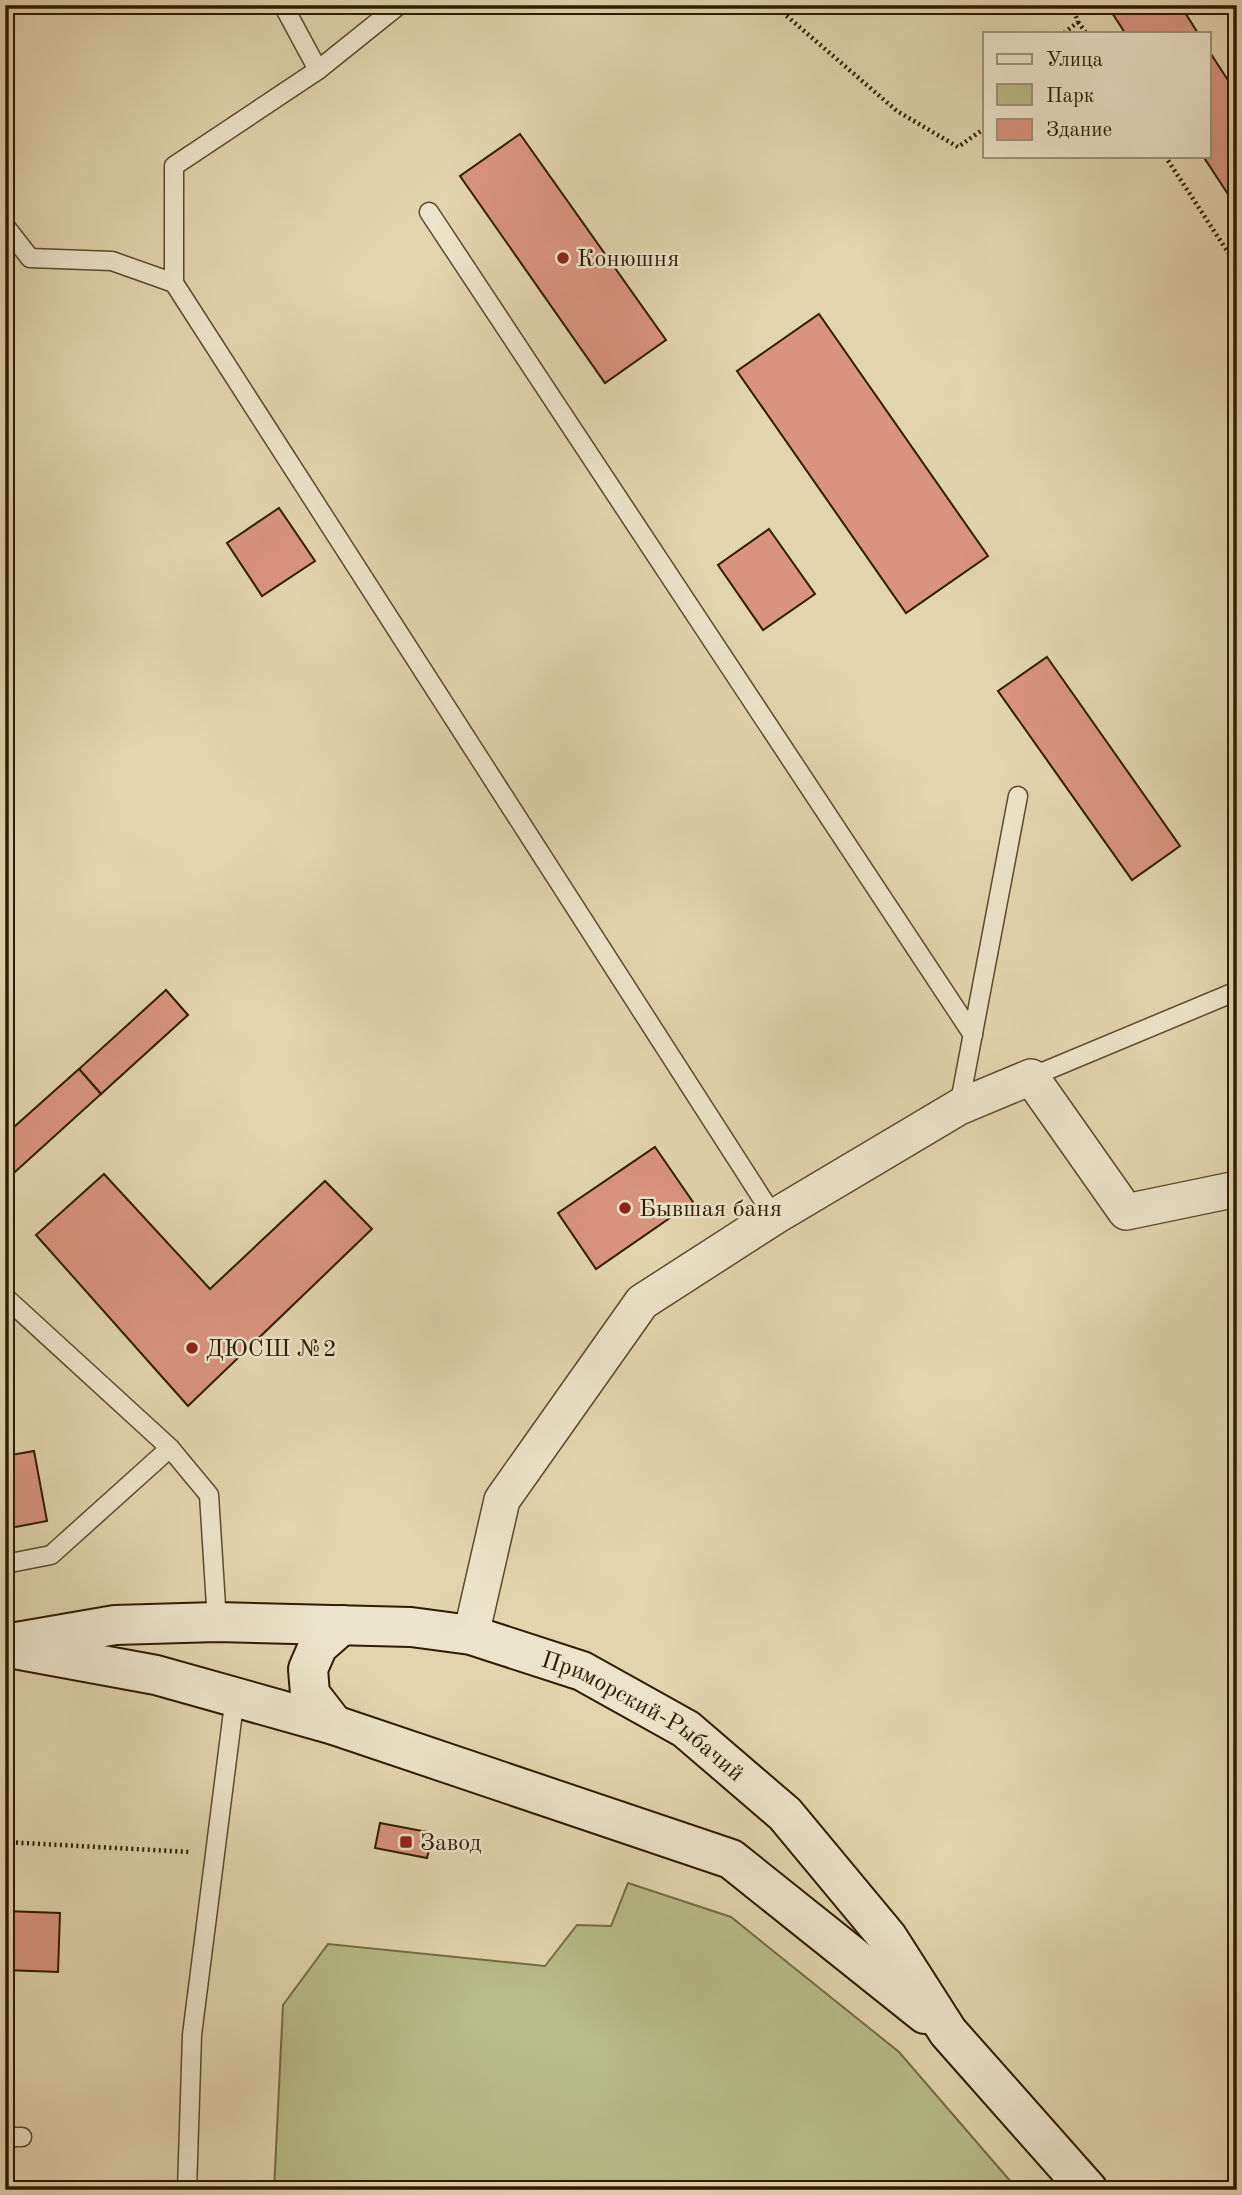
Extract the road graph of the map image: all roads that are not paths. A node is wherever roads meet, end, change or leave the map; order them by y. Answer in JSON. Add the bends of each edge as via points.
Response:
{"nodes":[{"id":1,"x":283,"y":5,"type":"edge"},
{"id":2,"x":399,"y":5,"type":"edge"},
{"id":3,"x":318,"y":70,"type":"junction"},
{"id":4,"x":429,"y":212,"type":"dead end"},
{"id":5,"x":5,"y":226,"type":"edge"},
{"id":6,"x":174,"y":283,"type":"junction"},
{"id":7,"x":1018,"y":796,"type":"dead end"},
{"id":8,"x":1237,"y":991,"type":"edge"},
{"id":9,"x":973,"y":1035,"type":"junction"},
{"id":10,"x":1031,"y":1077,"type":"junction"},
{"id":11,"x":959,"y":1107,"type":"junction"},
{"id":12,"x":1237,"y":1189,"type":"edge"},
{"id":13,"x":774,"y":1217,"type":"junction"},
{"id":14,"x":5,"y":1297,"type":"edge"},
{"id":15,"x":170,"y":1448,"type":"junction"},
{"id":16,"x":5,"y":1564,"type":"edge"},
{"id":17,"x":217,"y":1622,"type":"junction"},
{"id":18,"x":342,"y":1625,"type":"junction"},
{"id":19,"x":471,"y":1635,"type":"junction"},
{"id":20,"x":5,"y":1645,"type":"edge"},
{"id":21,"x":235,"y":1696,"type":"junction"},
{"id":22,"x":334,"y":1725,"type":"junction"},
{"id":23,"x":948,"y":2032,"type":"junction"},
{"id":24,"x":187,"y":2190,"type":"edge"},
{"id":25,"x":1088,"y":2190,"type":"edge"}],
"edges":[{"from":1,"to":3,"type":"lane"},
{"from":2,"to":3,"type":"lane"},
{"from":3,"to":6,"type":"lane","via":[[174,166]]},
{"from":4,"to":9,"type":"lane"},
{"from":5,"to":6,"type":"lane","via":[[30,258],[112,261]]},
{"from":6,"to":13,"type":"lane"},
{"from":7,"to":9,"type":"lane"},
{"from":8,"to":10,"type":"lane"},
{"from":9,"to":11,"type":"lane"},
{"from":10,"to":11,"type":"street"},
{"from":10,"to":12,"type":"street","via":[[1126,1212]]},
{"from":11,"to":13,"type":"street"},
{"from":13,"to":19,"type":"street","via":[[642,1302],[502,1500]]},
{"from":14,"to":15,"type":"lane"},
{"from":15,"to":16,"type":"lane","via":[[51,1555]]},
{"from":15,"to":17,"type":"lane","via":[[209,1495]]},
{"from":17,"to":18,"type":"main road","name":"Приморский-Рыбачий"},
{"from":17,"to":20,"type":"main road","name":"Приморский-Рыбачий","via":[[115,1625]]},
{"from":18,"to":19,"type":"main road","name":"Приморский-Рыбачий"},
{"from":18,"to":22,"type":"main road","via":[[318,1646],[308,1669],[310,1694]]},
{"from":19,"to":23,"type":"main road","name":"Приморский-Рыбачий","via":[[582,1671],[686,1730],[785,1814],[888,1938]]},
{"from":20,"to":21,"type":"main road"},
{"from":21,"to":22,"type":"main road"},
{"from":21,"to":24,"type":"lane","via":[[192,2035]]},
{"from":22,"to":23,"type":"main road","via":[[731,1859]]},
{"from":23,"to":25,"type":"main road","name":"Приморский-Рыбачий"}]}
